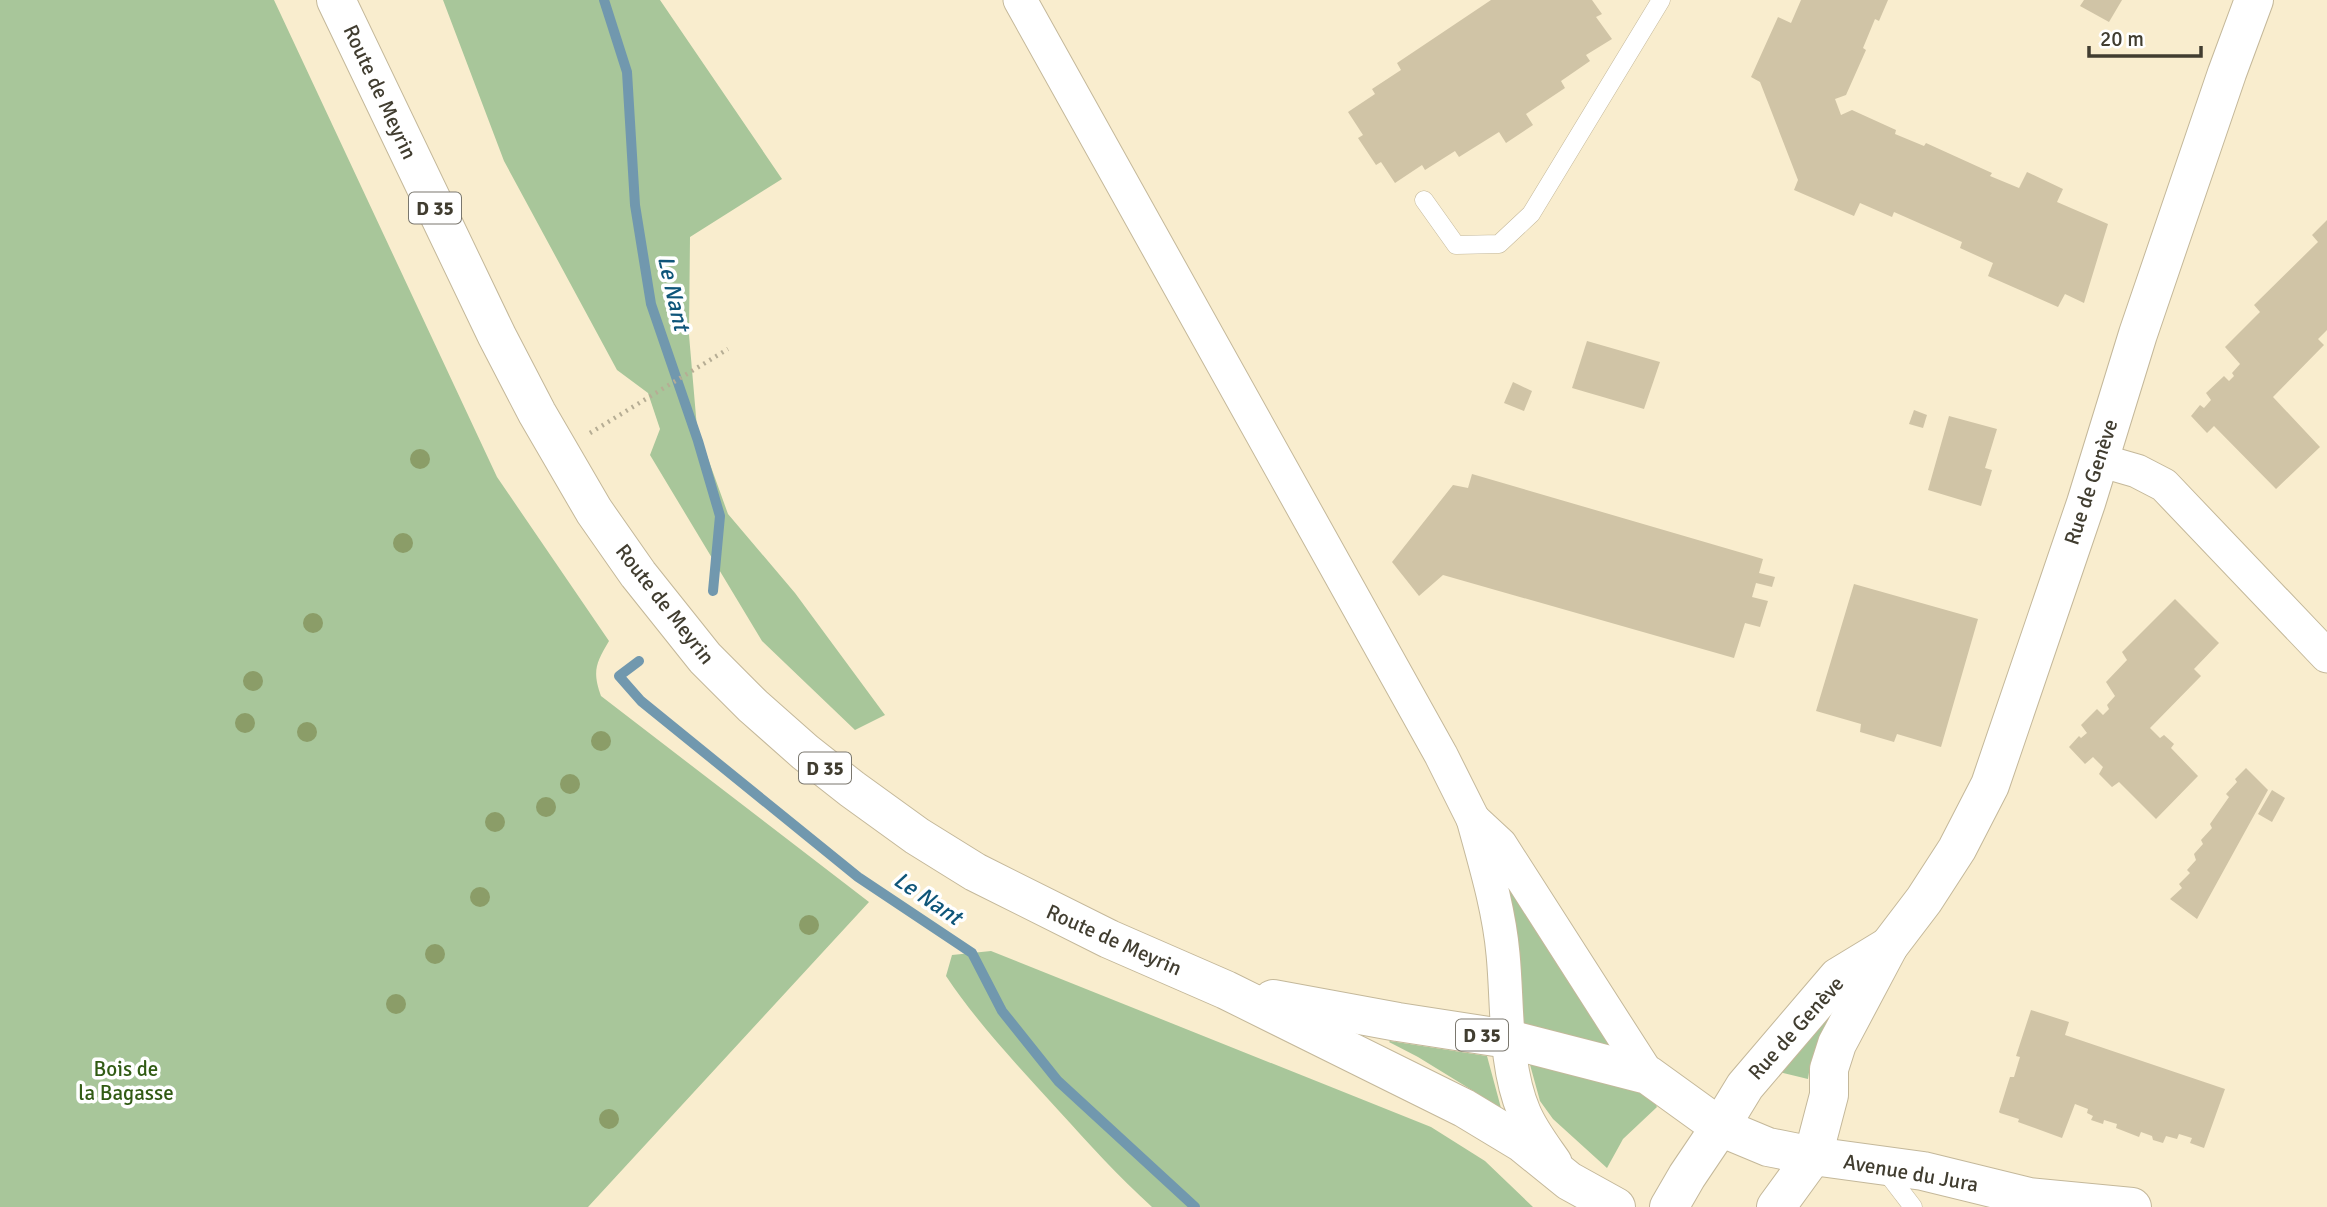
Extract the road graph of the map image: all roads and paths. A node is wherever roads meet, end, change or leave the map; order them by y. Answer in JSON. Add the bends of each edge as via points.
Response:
{"nodes":[{"id":1,"x":336,"y":0,"type":"edge"},
{"id":2,"x":1020,"y":0,"type":"edge"},
{"id":3,"x":1661,"y":0,"type":"edge"},
{"id":4,"x":2254,"y":0,"type":"edge"},
{"id":5,"x":1424,"y":200,"type":"dead end"},
{"id":6,"x":728,"y":349,"type":"dead end"},
{"id":7,"x":559,"y":452,"type":"junction"},
{"id":8,"x":2099,"y":460,"type":"junction"},
{"id":9,"x":2327,"y":656,"type":"edge"},
{"id":10,"x":1472,"y":819,"type":"junction"},
{"id":11,"x":1889,"y":946,"type":"junction"},
{"id":12,"x":1226,"y":990,"type":"junction"},
{"id":13,"x":1508,"y":1039,"type":"junction"},
{"id":14,"x":1648,"y":1075,"type":"junction"},
{"id":15,"x":1720,"y":1127,"type":"junction"},
{"id":16,"x":1813,"y":1156,"type":"junction"},
{"id":17,"x":1880,"y":1165,"type":"junction"},
{"id":18,"x":1569,"y":1181,"type":"junction"},
{"id":19,"x":1616,"y":1207,"type":"edge"},
{"id":20,"x":1669,"y":1207,"type":"edge"},
{"id":21,"x":1776,"y":1207,"type":"edge"},
{"id":22,"x":1913,"y":1207,"type":"edge"},
{"id":23,"x":2132,"y":1207,"type":"edge"}],
"edges":[{"from":1,"to":7,"type":"main road","name":"Route de Meyrin","number":"D 35","via":[[496,336]]},
{"from":2,"to":10,"type":"street"},
{"from":3,"to":5,"type":"lane","via":[[1531,214],[1499,244],[1456,245]]},
{"from":4,"to":8,"type":"main road","name":"Rue de Genève"},
{"from":6,"to":7,"type":"path"},
{"from":7,"to":12,"type":"main road","name":"Route de Meyrin","number":"D 35","via":[[638,574],[705,658],[804,752],[975,872],[1109,939]]},
{"from":8,"to":9,"type":"street","via":[[2164,485]]},
{"from":8,"to":11,"type":"main road","name":"Rue de Genève","via":[[1990,785],[1950,859]]},
{"from":10,"to":13,"type":"street","via":[[1503,953]]},
{"from":10,"to":14,"type":"street","via":[[1500,844]]},
{"from":11,"to":15,"type":"main road","name":"Rue de Genève","via":[[1838,977],[1745,1086]]},
{"from":11,"to":16,"type":"main road","name":"Rue de Genève","via":[[1838,1044]]},
{"from":12,"to":13,"type":"main road","name":"Route de Meyrin","number":"D 35"},
{"from":12,"to":18,"type":"main road","name":"Route de Meyrin","number":"D 35","via":[[1464,1108],[1522,1143]]},
{"from":13,"to":14,"type":"main road","name":"Route de Meyrin","number":"D 35"},
{"from":13,"to":18,"type":"street","via":[[1524,1111]]},
{"from":14,"to":15,"type":"main road","name":"Route de Meyrin","number":"D 35"},
{"from":15,"to":16,"type":"main road","name":"Avenue du Jura","via":[[1768,1147]]},
{"from":15,"to":20,"type":"main road","name":"Rue de Genève"},
{"from":16,"to":17,"type":"main road","name":"Avenue du Jura"},
{"from":16,"to":21,"type":"main road"},
{"from":17,"to":22,"type":"lane"},
{"from":17,"to":23,"type":"main road","name":"Avenue du Jura","via":[[2029,1198]]},
{"from":18,"to":19,"type":"main road","name":"Route de Meyrin","number":"D 35"}]}
